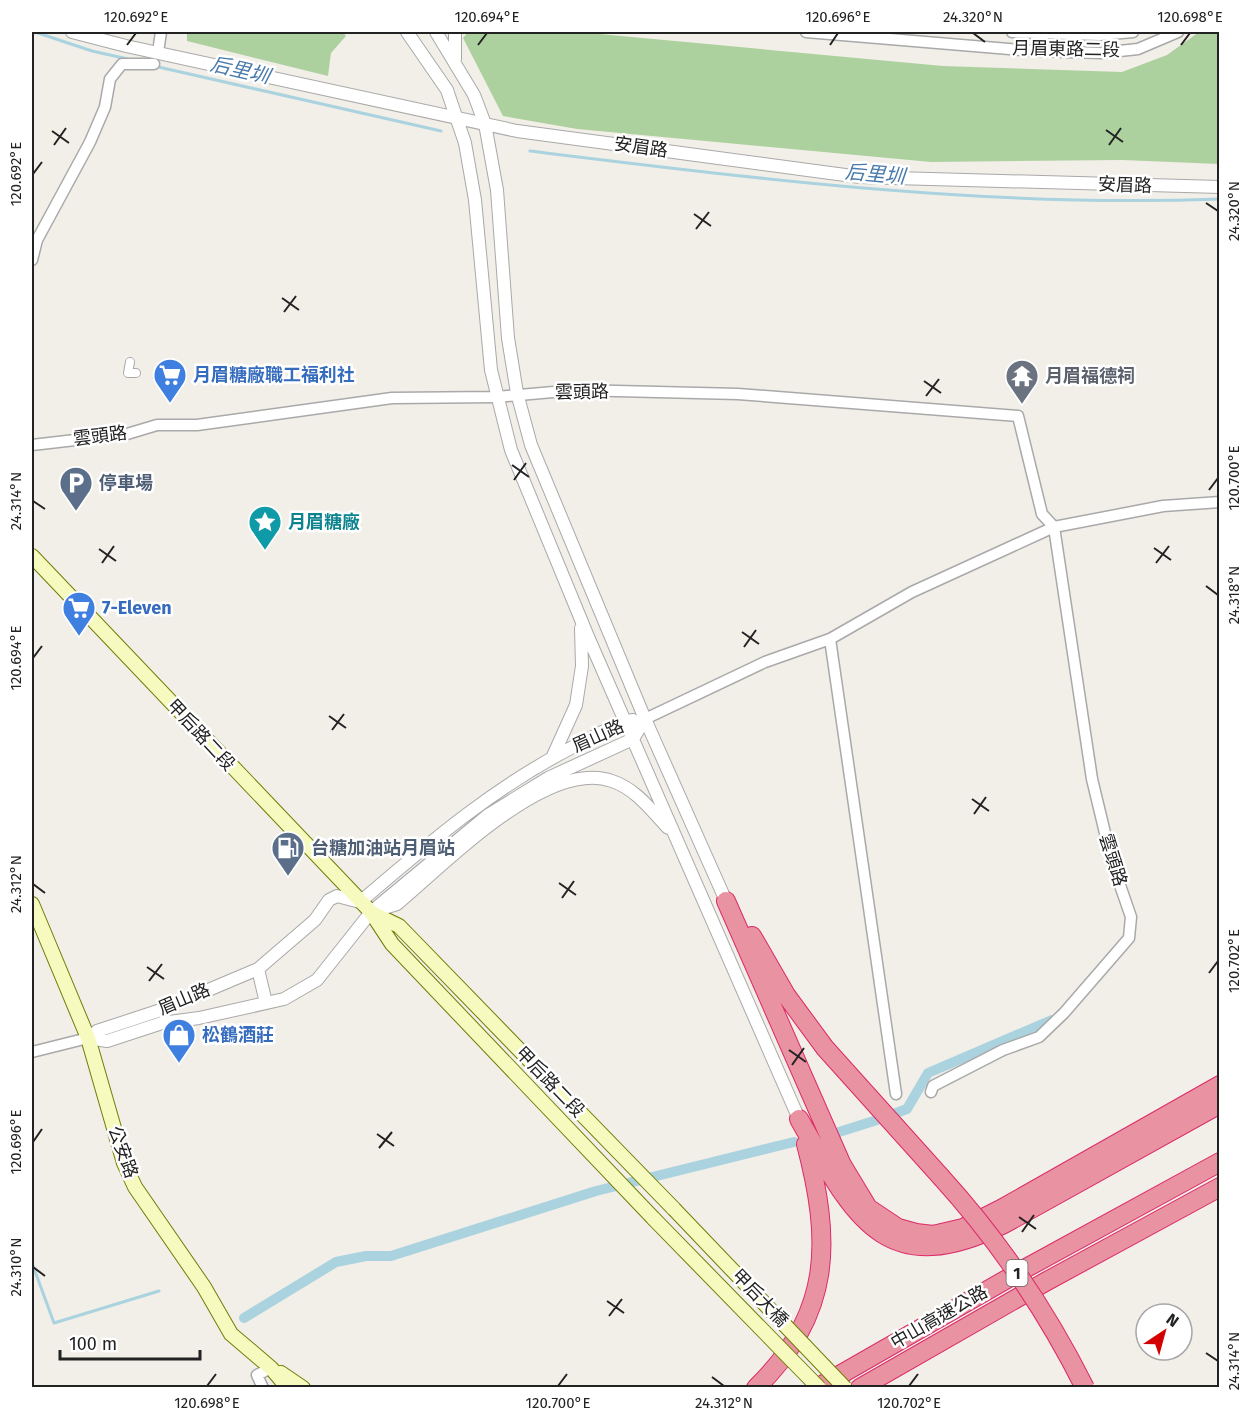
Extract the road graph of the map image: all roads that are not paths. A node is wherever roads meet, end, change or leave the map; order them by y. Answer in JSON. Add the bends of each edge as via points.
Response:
{"nodes":[{"id":1,"x":72,"y":32,"type":"edge"},
{"id":2,"x":161,"y":32,"type":"edge"},
{"id":3,"x":407,"y":32,"type":"edge"},
{"id":4,"x":436,"y":32,"type":"edge"},
{"id":5,"x":454,"y":32,"type":"edge"},
{"id":6,"x":806,"y":32,"type":"edge"},
{"id":7,"x":1012,"y":32,"type":"edge"},
{"id":8,"x":1133,"y":32,"type":"edge"},
{"id":9,"x":1178,"y":32,"type":"edge"},
{"id":10,"x":156,"y":58,"type":"junction"},
{"id":11,"x":455,"y":60,"type":"junction"},
{"id":12,"x":457,"y":118,"type":"junction"},
{"id":13,"x":484,"y":124,"type":"junction"},
{"id":14,"x":1220,"y":188,"type":"edge"},
{"id":15,"x":32,"y":260,"type":"edge"},
{"id":16,"x":130,"y":362,"type":"dead end"},
{"id":17,"x":136,"y":373,"type":"dead end"},
{"id":18,"x":517,"y":393,"type":"junction"},
{"id":19,"x":496,"y":397,"type":"junction"},
{"id":20,"x":32,"y":445,"type":"edge"},
{"id":21,"x":1220,"y":502,"type":"edge"},
{"id":22,"x":1054,"y":527,"type":"junction"},
{"id":23,"x":32,"y":556,"type":"edge"},
{"id":24,"x":581,"y":621,"type":"junction"},
{"id":25,"x":830,"y":639,"type":"junction"},
{"id":26,"x":645,"y":719,"type":"junction"},
{"id":27,"x":627,"y":721,"type":"junction"},
{"id":28,"x":633,"y":739,"type":"junction"},
{"id":29,"x":553,"y":756,"type":"junction"},
{"id":30,"x":674,"y":834,"type":"junction"},
{"id":31,"x":726,"y":901,"type":"junction"},
{"id":32,"x":360,"y":902,"type":"junction"},
{"id":33,"x":32,"y":904,"type":"edge"},
{"id":34,"x":371,"y":912,"type":"junction"},
{"id":35,"x":258,"y":969,"type":"junction"},
{"id":36,"x":266,"y":1003,"type":"junction"},
{"id":37,"x":88,"y":1038,"type":"junction"},
{"id":38,"x":32,"y":1052,"type":"edge"},
{"id":39,"x":1220,"y":1085,"type":"edge"},
{"id":40,"x":931,"y":1092,"type":"dead end"},
{"id":41,"x":896,"y":1094,"type":"dead end"},
{"id":42,"x":1220,"y":1104,"type":"edge"},
{"id":43,"x":800,"y":1119,"type":"junction"},
{"id":44,"x":1220,"y":1162,"type":"edge"},
{"id":45,"x":1220,"y":1187,"type":"edge"},
{"id":46,"x":674,"y":1209,"type":"joint"},
{"id":47,"x":654,"y":1220,"type":"joint"},
{"id":48,"x":271,"y":1368,"type":"junction"},
{"id":49,"x":263,"y":1388,"type":"edge"},
{"id":50,"x":288,"y":1388,"type":"edge"},
{"id":51,"x":303,"y":1388,"type":"edge"},
{"id":52,"x":756,"y":1388,"type":"edge"},
{"id":53,"x":818,"y":1388,"type":"edge"},
{"id":54,"x":845,"y":1388,"type":"edge"},
{"id":55,"x":860,"y":1388,"type":"edge"},
{"id":56,"x":1085,"y":1388,"type":"edge"}],
"edges":[{"from":1,"to":10,"type":"street","name":"安眉路"},
{"from":2,"to":10,"type":"street"},
{"from":3,"to":12,"type":"street","via":[[447,90]]},
{"from":4,"to":11,"type":"street"},
{"from":5,"to":11,"type":"street"},
{"from":6,"to":9,"type":"street","name":"月眉東路二段","via":[[1101,53],[1138,50]]},
{"from":7,"to":8,"type":"street","name":"月眉東路二段"},
{"from":10,"to":12,"type":"street","name":"安眉路"},
{"from":10,"to":15,"type":"street","via":[[122,64],[110,79],[105,107],[90,142],[37,240]]},
{"from":11,"to":13,"type":"street"},
{"from":12,"to":13,"type":"street","name":"安眉路"},
{"from":12,"to":19,"type":"street","via":[[475,200],[482,299]]},
{"from":13,"to":14,"type":"street","name":"安眉路","via":[[860,177]]},
{"from":13,"to":18,"type":"street","via":[[497,190],[508,338]]},
{"from":16,"to":17,"type":"street","via":[[128,373]]},
{"from":18,"to":19,"type":"street","name":"雲頭路"},
{"from":18,"to":22,"type":"street","name":"雲頭路","via":[[576,390],[738,394],[1018,416],[1042,514]]},
{"from":18,"to":26,"type":"street","via":[[538,464]]},
{"from":19,"to":20,"type":"street","name":"雲頭路","via":[[392,398],[197,425],[157,425],[127,434]]},
{"from":19,"to":24,"type":"street","via":[[519,470]]},
{"from":21,"to":22,"type":"street","via":[[1163,506]]},
{"from":22,"to":25,"type":"street","via":[[912,592]]},
{"from":22,"to":40,"type":"street","name":"雲頭路","via":[[1092,778],[1112,862],[1131,917],[1129,938],[1039,1037],[1003,1050],[933,1086]]},
{"from":23,"to":32,"type":"main road","name":"甲后路二段"},
{"from":24,"to":27,"type":"street"},
{"from":24,"to":29,"type":"street","via":[[582,666],[576,705]]},
{"from":25,"to":26,"type":"street","via":[[765,662]]},
{"from":25,"to":41,"type":"street"},
{"from":26,"to":27,"type":"street","name":"眉山路"},
{"from":26,"to":28,"type":"street","name":"眉山路"},
{"from":26,"to":31,"type":"street"},
{"from":27,"to":28,"type":"street"},
{"from":27,"to":29,"type":"street","name":"眉山路"},
{"from":28,"to":30,"type":"street"},
{"from":28,"to":34,"type":"street","name":"眉山路","via":[[548,778],[488,815]]},
{"from":29,"to":32,"type":"street","name":"眉山路","via":[[445,829]]},
{"from":30,"to":34,"type":"street","via":[[620,784],[594,777],[569,779],[501,817],[398,904]]},
{"from":30,"to":43,"type":"street"},
{"from":31,"to":39,"type":"highway","via":[[842,1165],[868,1208],[898,1228],[933,1235],[963,1228]]},
{"from":31,"to":56,"type":"highway","bridge":true,"via":[[825,1048],[987,1229],[1055,1329]]},
{"from":32,"to":34,"type":"main road","name":"甲后路二段"},
{"from":32,"to":35,"type":"street","name":"眉山路","via":[[337,896],[329,900],[315,920]]},
{"from":33,"to":37,"type":"main road","name":"公安路"},
{"from":34,"to":36,"type":"street","name":"眉山路","via":[[317,980],[284,999]]},
{"from":34,"to":46,"type":"main road","name":"甲后路二段","via":[[399,926]]},
{"from":34,"to":47,"type":"main road","name":"甲后路二段","via":[[392,944]]},
{"from":35,"to":36,"type":"street"},
{"from":35,"to":37,"type":"street","name":"眉山路","via":[[161,1010],[97,1031]]},
{"from":36,"to":37,"type":"street","name":"眉山路","via":[[162,1023],[107,1041]]},
{"from":37,"to":38,"type":"street","name":"眉山路"},
{"from":37,"to":48,"type":"main road","name":"公安路","via":[[124,1163],[135,1187],[204,1287],[231,1334]]},
{"from":42,"to":43,"type":"highway","via":[[994,1229],[968,1241],[932,1247],[890,1239],[864,1221],[844,1197]]},
{"from":43,"to":52,"type":"highway","via":[[821,1210],[820,1271],[810,1307],[795,1339],[783,1359]]},
{"from":44,"to":53,"type":"highway","name":"中山高速公路","number":"1"},
{"from":45,"to":55,"type":"highway","name":"中山高速公路","number":"1"},
{"from":46,"to":54,"type":"main road","name":"甲后大橋","bridge":true},
{"from":47,"to":53,"type":"main road","name":"甲后大橋","bridge":true},
{"from":48,"to":49,"type":"street","via":[[257,1375]]},
{"from":48,"to":50,"type":"main road","name":"公安路"},
{"from":48,"to":51,"type":"main road","name":"公安路"}]}
